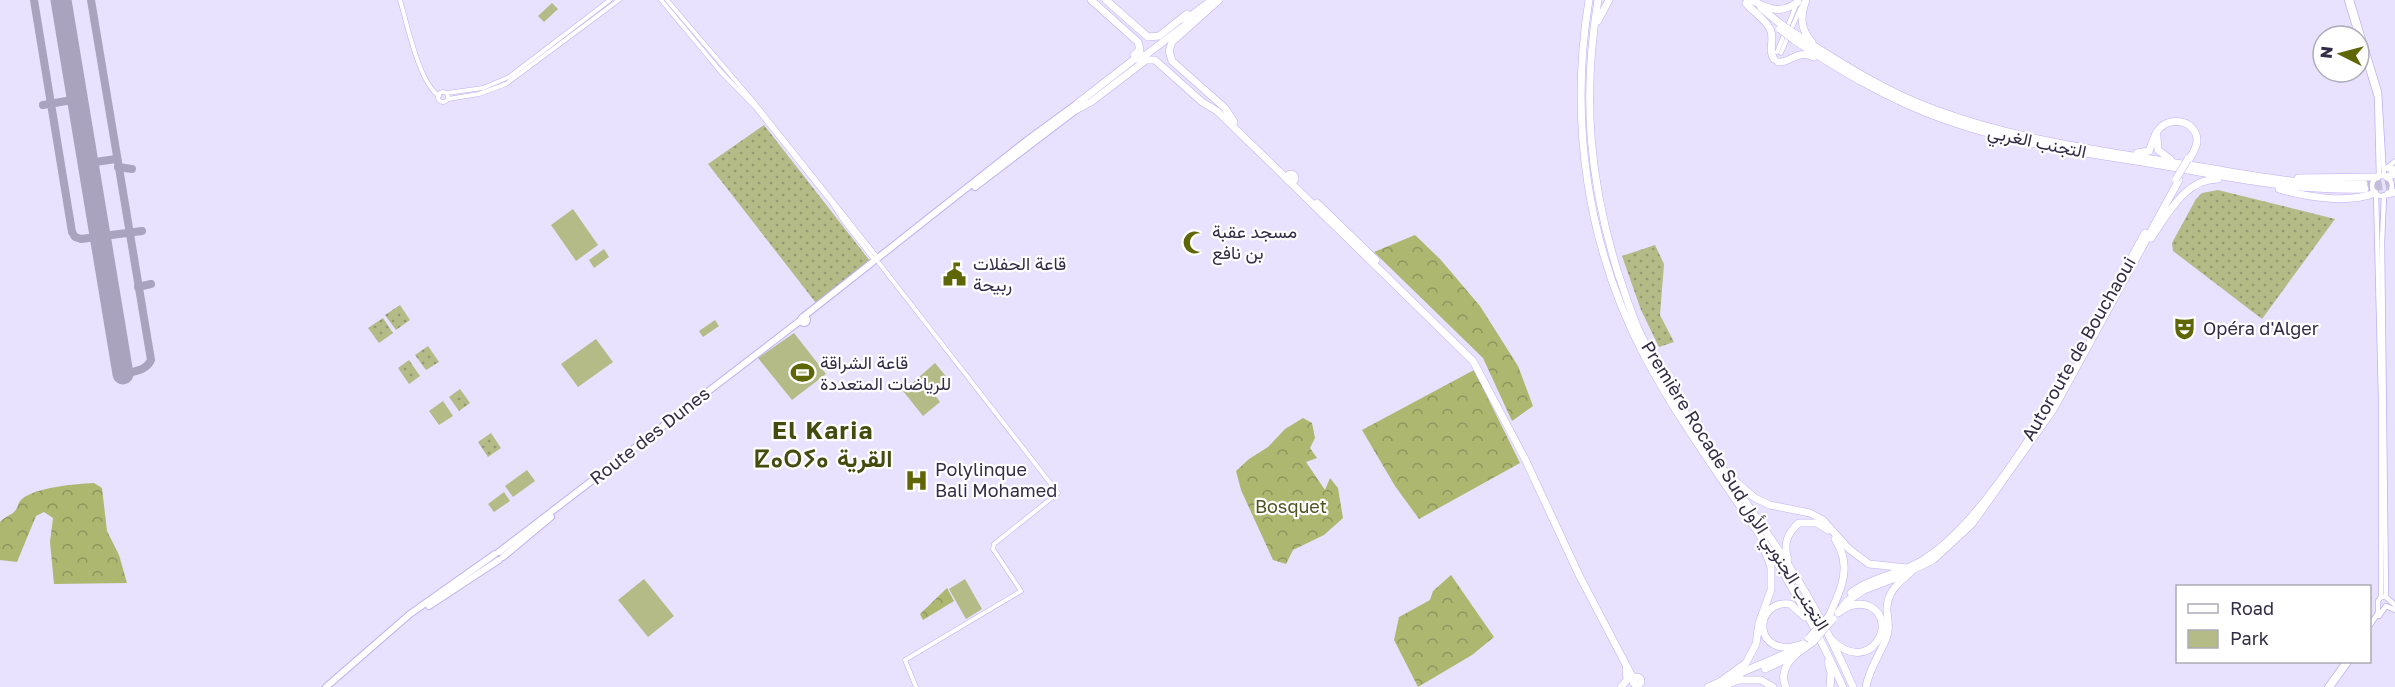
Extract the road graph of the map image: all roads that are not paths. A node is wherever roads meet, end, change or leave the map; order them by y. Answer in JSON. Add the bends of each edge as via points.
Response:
{"nodes":[{"id":1,"x":400,"y":0,"type":"edge"},
{"id":2,"x":610,"y":0,"type":"edge"},
{"id":3,"x":618,"y":0,"type":"edge"},
{"id":4,"x":661,"y":0,"type":"edge"},
{"id":5,"x":667,"y":0,"type":"edge"},
{"id":6,"x":1091,"y":0,"type":"edge"},
{"id":7,"x":1106,"y":0,"type":"edge"},
{"id":8,"x":1206,"y":0,"type":"edge"},
{"id":9,"x":1212,"y":0,"type":"edge"},
{"id":10,"x":1218,"y":0,"type":"edge"},
{"id":11,"x":1584,"y":0,"type":"edge"},
{"id":12,"x":1589,"y":0,"type":"edge"},
{"id":13,"x":1598,"y":0,"type":"edge"},
{"id":14,"x":1609,"y":0,"type":"edge"},
{"id":15,"x":1802,"y":0,"type":"edge"},
{"id":16,"x":2347,"y":0,"type":"edge"},
{"id":17,"x":2351,"y":0,"type":"edge"},
{"id":18,"x":1747,"y":1,"type":"edge"},
{"id":19,"x":2355,"y":24,"type":"edge"},
{"id":20,"x":1168,"y":35,"type":"junction"},
{"id":21,"x":1795,"y":37,"type":"junction"},
{"id":22,"x":1592,"y":44,"type":"junction"},
{"id":23,"x":1820,"y":50,"type":"junction"},
{"id":24,"x":1777,"y":57,"type":"junction"},
{"id":25,"x":1833,"y":65,"type":"junction"},
{"id":26,"x":2371,"y":78,"type":"edge"},
{"id":27,"x":1580,"y":87,"type":"junction"},
{"id":28,"x":442,"y":94,"type":"junction"},
{"id":29,"x":448,"y":99,"type":"junction"},
{"id":30,"x":1077,"y":106,"type":"junction"},
{"id":31,"x":2104,"y":150,"type":"junction"},
{"id":32,"x":2189,"y":161,"type":"junction"},
{"id":33,"x":2395,"y":161,"type":"edge"},
{"id":34,"x":2393,"y":171,"type":"edge"},
{"id":35,"x":2383,"y":177,"type":"junction"},
{"id":36,"x":1290,"y":179,"type":"junction"},
{"id":37,"x":2177,"y":180,"type":"junction"},
{"id":38,"x":2266,"y":180,"type":"junction"},
{"id":39,"x":2251,"y":181,"type":"junction"},
{"id":40,"x":2364,"y":190,"type":"junction"},
{"id":41,"x":2375,"y":193,"type":"junction"},
{"id":42,"x":2389,"y":194,"type":"edge"},
{"id":43,"x":2375,"y":203,"type":"junction"},
{"id":44,"x":878,"y":260,"type":"junction"},
{"id":45,"x":2127,"y":275,"type":"junction"},
{"id":46,"x":1722,"y":468,"type":"junction"},
{"id":47,"x":1756,"y":529,"type":"junction"},
{"id":48,"x":499,"y":556,"type":"junction"},
{"id":49,"x":1791,"y":568,"type":"junction"},
{"id":50,"x":1909,"y":570,"type":"junction"},
{"id":51,"x":2385,"y":598,"type":"junction"},
{"id":52,"x":2383,"y":606,"type":"junction"},
{"id":53,"x":2395,"y":608,"type":"edge"},
{"id":54,"x":1838,"y":613,"type":"junction"},
{"id":55,"x":1831,"y":618,"type":"junction"},
{"id":56,"x":2371,"y":624,"type":"edge"},
{"id":57,"x":1813,"y":625,"type":"junction"},
{"id":58,"x":2371,"y":629,"type":"edge"},
{"id":59,"x":1829,"y":636,"type":"junction"},
{"id":60,"x":1811,"y":640,"type":"junction"},
{"id":61,"x":1803,"y":644,"type":"junction"},
{"id":62,"x":1824,"y":645,"type":"junction"},
{"id":63,"x":1795,"y":655,"type":"junction"},
{"id":64,"x":1624,"y":661,"type":"junction"},
{"id":65,"x":2346,"y":663,"type":"edge"},
{"id":66,"x":1738,"y":680,"type":"junction"},
{"id":67,"x":1636,"y":683,"type":"edge"},
{"id":68,"x":1721,"y":684,"type":"edge"},
{"id":69,"x":326,"y":687,"type":"edge"},
{"id":70,"x":332,"y":687,"type":"edge"},
{"id":71,"x":916,"y":687,"type":"edge"},
{"id":72,"x":1622,"y":687,"type":"edge"},
{"id":73,"x":1708,"y":687,"type":"edge"},
{"id":74,"x":1773,"y":687,"type":"edge"},
{"id":75,"x":1786,"y":687,"type":"edge"},
{"id":76,"x":1830,"y":687,"type":"edge"},
{"id":77,"x":1843,"y":687,"type":"edge"},
{"id":78,"x":1852,"y":687,"type":"edge"},
{"id":79,"x":1866,"y":687,"type":"edge"},
{"id":80,"x":2329,"y":687,"type":"edge"}],
"edges":[{"from":1,"to":28,"type":"street","via":[[419,64],[430,86]]},
{"from":2,"to":28,"type":"street","via":[[509,77],[483,88]]},
{"from":3,"to":29,"type":"street","via":[[506,84]]},
{"from":4,"to":44,"type":"street"},
{"from":5,"to":44,"type":"street","via":[[753,101]]},
{"from":6,"to":30,"type":"highway","via":[[1138,42],[1140,49],[1089,90]]},
{"from":7,"to":8,"type":"highway","via":[[1152,37],[1159,36]]},
{"from":9,"to":20,"type":"highway"},
{"from":10,"to":20,"type":"highway"},
{"from":10,"to":36,"type":"highway","via":[[1172,42],[1172,61],[1225,108],[1230,118]]},
{"from":11,"to":27,"type":"highway"},
{"from":12,"to":27,"type":"highway","name":"Première Rocade Sud التجنب الجنوبي الأول"},
{"from":13,"to":22,"type":"highway","name":"Première Rocade Sud التجنب الجنوبي الأول"},
{"from":14,"to":22,"type":"highway"},
{"from":15,"to":18,"type":"highway","via":[[1778,11]]},
{"from":15,"to":23,"type":"highway","via":[[1802,25]]},
{"from":15,"to":24,"type":"street"},
{"from":16,"to":19,"type":"main road"},
{"from":17,"to":35,"type":"main road","via":[[2380,98]]},
{"from":18,"to":21,"type":"highway","name":"التجنب الغربي","bridge":true},
{"from":18,"to":24,"type":"highway","via":[[1770,28],[1771,54]]},
{"from":20,"to":30,"type":"highway","name":"Route des Dunes"},
{"from":21,"to":23,"type":"highway","name":"التجنب الغربي"},
{"from":21,"to":25,"type":"highway","name":"التجنب الغربي"},
{"from":22,"to":46,"type":"highway","name":"Première Rocade Sud التجنب الجنوبي الأول","via":[[1588,81],[1591,142],[1610,248],[1640,332]]},
{"from":23,"to":31,"type":"highway","name":"التجنب الغربي","via":[[1867,78],[1937,111],[2016,134]]},
{"from":24,"to":25,"type":"highway","via":[[1783,62],[1805,54]]},
{"from":25,"to":39,"type":"highway","name":"التجنب الغربي","via":[[1923,112],[1985,132],[2043,146]]},
{"from":26,"to":35,"type":"main road","via":[[2377,98]]},
{"from":27,"to":47,"type":"highway","name":"Première Rocade Sud التجنب الجنوبي الأول","via":[[1584,163],[1591,203],[1624,313],[1669,401]]},
{"from":28,"to":29,"type":"street"},
{"from":28,"to":29,"type":"street","via":[[442,102]]},
{"from":30,"to":36,"type":"highway","via":[[1091,102],[1152,59],[1217,111]]},
{"from":30,"to":44,"type":"main road","name":"Route des Dunes"},
{"from":31,"to":32,"type":"highway","name":"التجنب الغربي"},
{"from":31,"to":32,"type":"highway","via":[[2143,154],[2149,151],[2160,128],[2180,121],[2192,127],[2196,135],[2197,144]]},
{"from":32,"to":32,"type":"highway","via":[[2171,160],[2161,154],[2157,140],[2163,128],[2177,123],[2190,129],[2195,141]]},
{"from":32,"to":37,"type":"highway","bridge":true},
{"from":32,"to":38,"type":"highway","name":"التجنب الغربي"},
{"from":33,"to":34,"type":"street"},
{"from":34,"to":35,"type":"highway"},
{"from":35,"to":38,"type":"highway"},
{"from":35,"to":41,"type":"main road","via":[[2372,185]]},
{"from":35,"to":42,"type":"main road","via":[[2392,185]]},
{"from":36,"to":64,"type":"highway","via":[[1473,361]]},
{"from":36,"to":67,"type":"highway","via":[[1476,360],[1528,458]]},
{"from":37,"to":45,"type":"highway","name":"Autoroute de Bouchaoui"},
{"from":37,"to":50,"type":"highway","name":"Autoroute de Bouchaoui","via":[[2034,430],[1971,518],[1948,542]]},
{"from":38,"to":39,"type":"highway","name":"التجنب الغربي"},
{"from":38,"to":40,"type":"highway","name":"التجنب الغربي"},
{"from":38,"to":40,"type":"highway","via":[[2292,193],[2318,197]]},
{"from":39,"to":45,"type":"highway","via":[[2214,179],[2188,190]]},
{"from":40,"to":41,"type":"highway"},
{"from":40,"to":43,"type":"main road"},
{"from":41,"to":42,"type":"main road"},
{"from":41,"to":43,"type":"main road"},
{"from":42,"to":51,"type":"main road","via":[[2382,242]]},
{"from":43,"to":51,"type":"main road"},
{"from":44,"to":48,"type":"main road","name":"Route des Dunes"},
{"from":44,"to":71,"type":"street","via":[[1058,493],[994,544],[993,549],[1021,591],[905,660]]},
{"from":45,"to":50,"type":"highway","name":"Autoroute de Bouchaoui","via":[[2053,410],[2014,468],[1955,542],[1933,560]]},
{"from":46,"to":49,"type":"highway","name":"Première Rocade Sud التجنب الجنوبي الأول"},
{"from":46,"to":50,"type":"highway","via":[[1755,498],[1770,506],[1810,513],[1822,520],[1869,564]]},
{"from":47,"to":57,"type":"highway","name":"Première Rocade Sud التجنب الجنوبي الأول"},
{"from":47,"to":68,"type":"highway","via":[[1771,567],[1771,590],[1752,654]]},
{"from":48,"to":69,"type":"main road","name":"Route des Dunes","via":[[418,608]]},
{"from":48,"to":70,"type":"main road","name":"Route des Dunes","via":[[418,613]]},
{"from":49,"to":55,"type":"highway","via":[[1785,550],[1794,527],[1800,523],[1817,524],[1832,534],[1842,551],[1846,570]]},
{"from":49,"to":59,"type":"highway","name":"Première Rocade Sud التجنب الجنوبي الأول"},
{"from":50,"to":54,"type":"highway","name":"Autoroute de Bouchaoui","via":[[1864,590]]},
{"from":50,"to":55,"type":"highway","name":"Autoroute de Bouchaoui","via":[[1862,585],[1841,602]]},
{"from":50,"to":79,"type":"highway","via":[[1889,596],[1888,630]]},
{"from":51,"to":52,"type":"main road"},
{"from":51,"to":52,"type":"main road","via":[[2378,601]]},
{"from":51,"to":53,"type":"main road"},
{"from":52,"to":53,"type":"main road"},
{"from":52,"to":56,"type":"main road"},
{"from":52,"to":58,"type":"main road"},
{"from":54,"to":55,"type":"highway","name":"Autoroute de Bouchaoui"},
{"from":54,"to":59,"type":"highway","via":[[1852,605],[1871,607],[1882,622],[1882,633],[1877,644],[1863,653],[1846,651]]},
{"from":55,"to":60,"type":"highway","name":"Autoroute de Bouchaoui","bridge":true},
{"from":57,"to":61,"type":"highway","via":[[1790,604],[1776,605],[1767,612],[1763,626],[1768,641],[1786,648]]},
{"from":57,"to":62,"type":"highway","name":"Première Rocade Sud التجنب الجنوبي الأول"},
{"from":59,"to":78,"type":"highway","name":"Première Rocade Sud التجنب الجنوبي الأول"},
{"from":60,"to":61,"type":"highway","name":"Autoroute de Bouchaoui"},
{"from":60,"to":63,"type":"highway","name":"Autoroute de Bouchaoui"},
{"from":61,"to":68,"type":"highway","name":"Autoroute de Bouchaoui"},
{"from":62,"to":76,"type":"highway"},
{"from":62,"to":77,"type":"highway","name":"Première Rocade Sud التجنب الجنوبي الأول"},
{"from":63,"to":66,"type":"highway","name":"Autoroute de Bouchaoui"},
{"from":63,"to":75,"type":"highway","via":[[1784,671]]},
{"from":64,"to":67,"type":"highway"},
{"from":64,"to":72,"type":"highway","via":[[1627,677]]},
{"from":65,"to":80,"type":"main road"},
{"from":66,"to":68,"type":"highway","name":"Autoroute de Bouchaoui"},
{"from":66,"to":74,"type":"highway","via":[[1761,680]]},
{"from":67,"to":72,"type":"highway"},
{"from":68,"to":73,"type":"highway","name":"Autoroute de Bouchaoui"}]}
